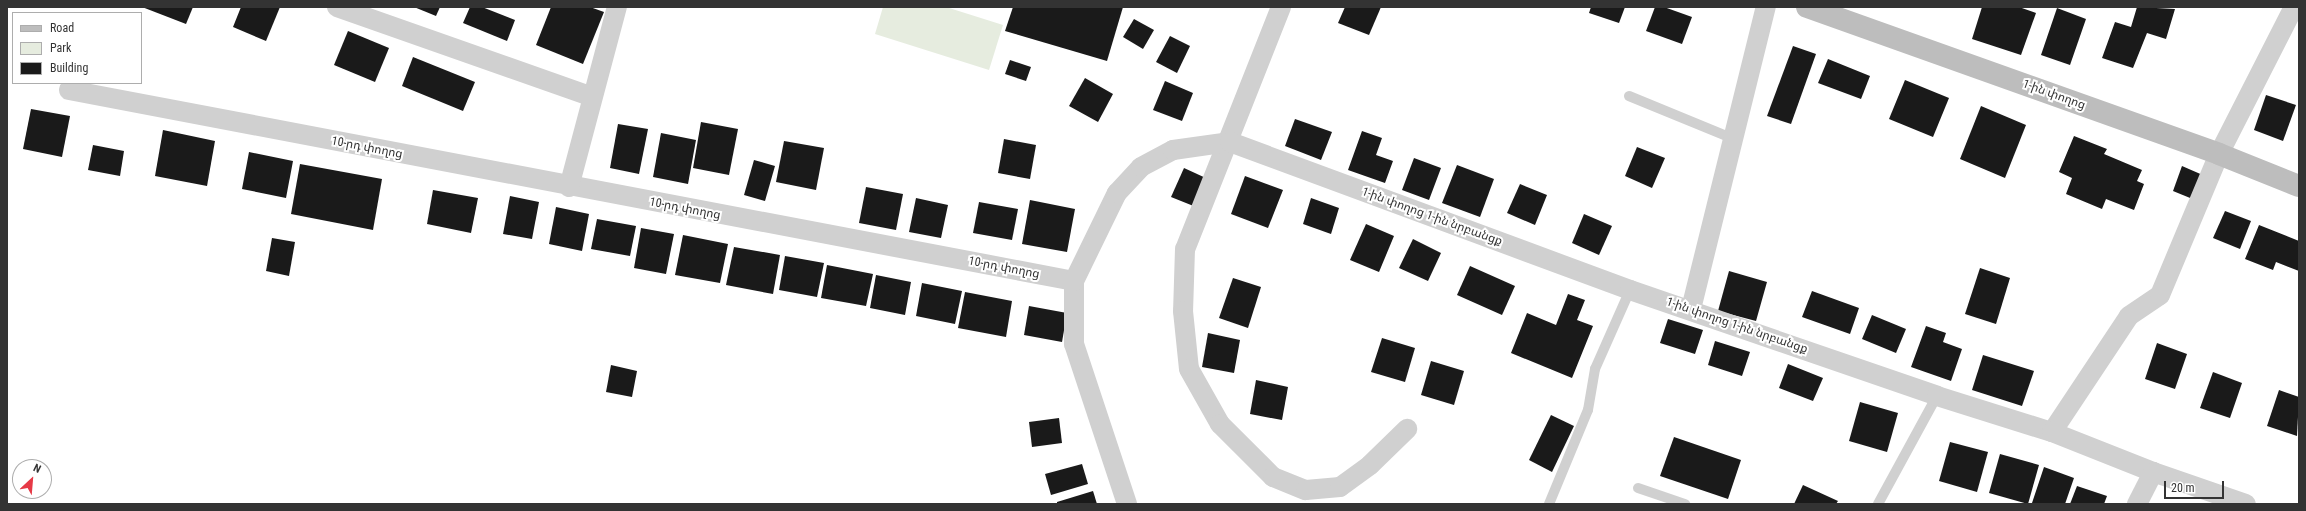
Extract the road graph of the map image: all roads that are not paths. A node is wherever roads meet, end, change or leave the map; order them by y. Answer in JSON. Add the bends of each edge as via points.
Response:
{"nodes":[{"id":1,"x":337,"y":7,"type":"edge"},
{"id":2,"x":617,"y":7,"type":"edge"},
{"id":3,"x":1281,"y":7,"type":"edge"},
{"id":4,"x":1766,"y":7,"type":"edge"},
{"id":5,"x":1807,"y":7,"type":"edge"},
{"id":6,"x":2294,"y":7,"type":"edge"},
{"id":7,"x":69,"y":90,"type":"dead end"},
{"id":8,"x":1629,"y":96,"type":"dead end"},
{"id":9,"x":592,"y":98,"type":"junction"},
{"id":10,"x":1734,"y":139,"type":"junction"},
{"id":11,"x":1230,"y":142,"type":"junction"},
{"id":12,"x":2219,"y":154,"type":"junction"},
{"id":13,"x":2299,"y":186,"type":"edge"},
{"id":14,"x":569,"y":187,"type":"junction"},
{"id":15,"x":1074,"y":281,"type":"junction"},
{"id":16,"x":1630,"y":290,"type":"junction"},
{"id":17,"x":1691,"y":309,"type":"junction"},
{"id":18,"x":1937,"y":396,"type":"junction"},
{"id":19,"x":1407,"y":429,"type":"dead end"},
{"id":20,"x":2052,"y":432,"type":"junction"},
{"id":21,"x":2153,"y":472,"type":"junction"},
{"id":22,"x":1638,"y":488,"type":"dead end"},
{"id":23,"x":1127,"y":504,"type":"edge"},
{"id":24,"x":1549,"y":504,"type":"edge"},
{"id":25,"x":1685,"y":504,"type":"edge"},
{"id":26,"x":1878,"y":504,"type":"edge"},
{"id":27,"x":2137,"y":504,"type":"edge"},
{"id":28,"x":2246,"y":504,"type":"edge"}],
"edges":[{"from":1,"to":9,"type":"street"},
{"from":2,"to":9,"type":"street"},
{"from":3,"to":11,"type":"street"},
{"from":4,"to":10,"type":"street"},
{"from":5,"to":12,"type":"main road","name":"1-ին փողոց"},
{"from":6,"to":12,"type":"street"},
{"from":7,"to":14,"type":"street","name":"10-րդ փողոց"},
{"from":8,"to":10,"type":"lane"},
{"from":9,"to":14,"type":"street"},
{"from":10,"to":17,"type":"street"},
{"from":11,"to":15,"type":"street","via":[[1173,150],[1141,166],[1117,193]]},
{"from":11,"to":16,"type":"street","name":"1-ին փողոց 1-ին նրբանցք"},
{"from":11,"to":19,"type":"street","via":[[1186,249],[1183,311],[1189,369],[1220,424],[1273,477],[1306,490],[1340,487],[1370,465]]},
{"from":12,"to":13,"type":"main road","name":"1-ին փողոց"},
{"from":12,"to":20,"type":"street","via":[[2160,295],[2129,316]]},
{"from":14,"to":15,"type":"street","name":"10-րդ փողոց"},
{"from":15,"to":23,"type":"street","via":[[1074,344]]},
{"from":16,"to":17,"type":"street","name":"1-ին փողոց 1-ին նրբանցք"},
{"from":16,"to":24,"type":"lane","via":[[1595,370],[1588,410]]},
{"from":17,"to":18,"type":"street","name":"1-ին փողոց 1-ին նրբանցք"},
{"from":18,"to":20,"type":"street","name":"1-ին փողոց 1-ին նրբանցք"},
{"from":18,"to":26,"type":"lane"},
{"from":20,"to":21,"type":"street","name":"1-ին փողոց 1-ին նրբանցք"},
{"from":21,"to":27,"type":"street"},
{"from":21,"to":28,"type":"street","name":"1-ին փողոց 1-ին նրբանցք"},
{"from":22,"to":25,"type":"lane"}]}
